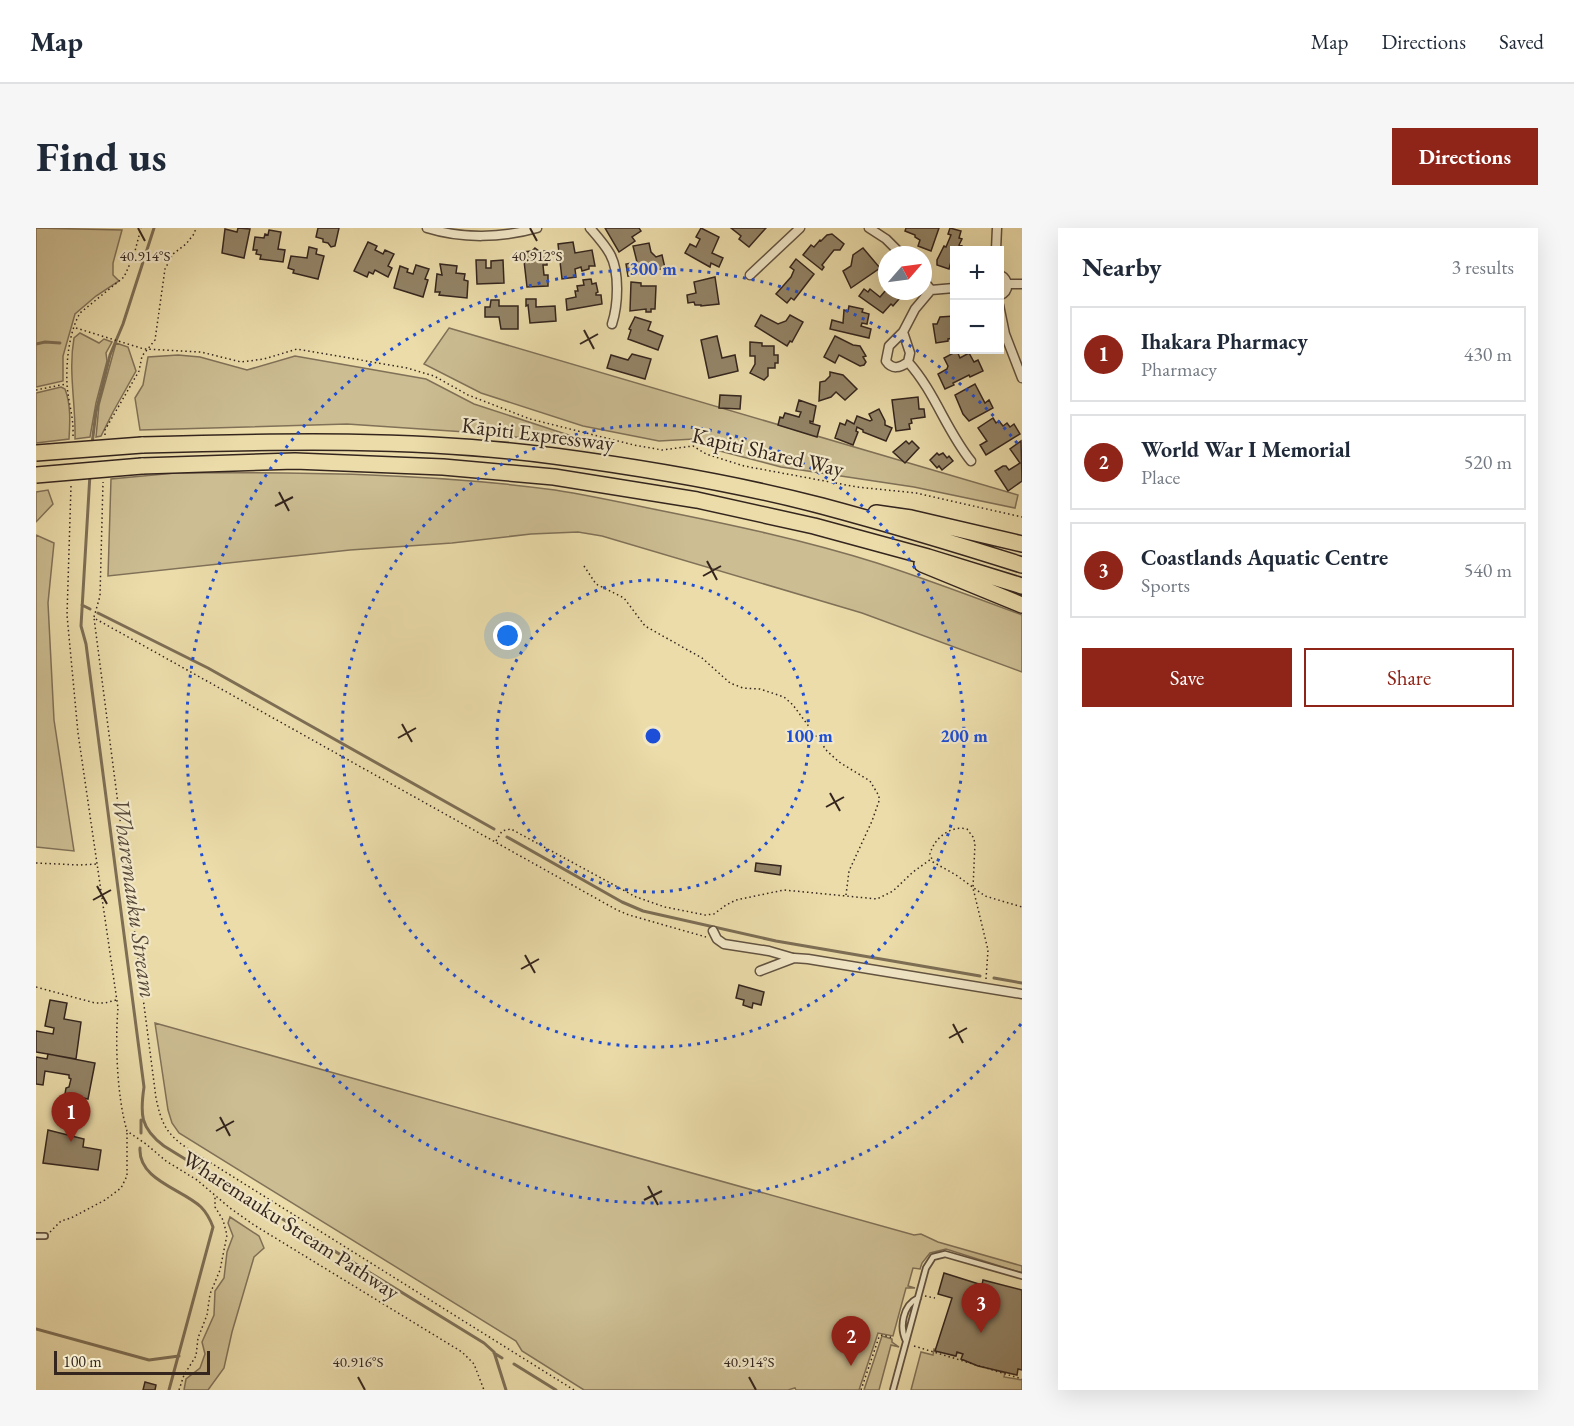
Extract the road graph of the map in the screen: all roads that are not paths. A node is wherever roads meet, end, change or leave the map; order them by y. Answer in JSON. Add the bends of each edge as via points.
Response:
{"nodes":[{"id":1,"x":427,"y":228,"type":"edge"},
{"id":2,"x":537,"y":228,"type":"edge"},
{"id":3,"x":590,"y":228,"type":"edge"},
{"id":4,"x":800,"y":228,"type":"edge"},
{"id":5,"x":869,"y":228,"type":"edge"},
{"id":6,"x":997,"y":228,"type":"edge"},
{"id":7,"x":893,"y":246,"type":"edge"},
{"id":8,"x":996,"y":246,"type":"edge"},
{"id":9,"x":750,"y":275,"type":"dead end"},
{"id":10,"x":1004,"y":277,"type":"edge"},
{"id":11,"x":1008,"y":284,"type":"junction"},
{"id":12,"x":1022,"y":284,"type":"edge"},
{"id":13,"x":950,"y":288,"type":"edge"},
{"id":14,"x":932,"y":290,"type":"edge"},
{"id":15,"x":1004,"y":292,"type":"edge"},
{"id":16,"x":923,"y":300,"type":"edge"},
{"id":17,"x":612,"y":324,"type":"dead end"},
{"id":18,"x":1004,"y":329,"type":"edge"},
{"id":19,"x":903,"y":332,"type":"junction"},
{"id":20,"x":908,"y":362,"type":"junction"},
{"id":21,"x":1022,"y":378,"type":"edge"},
{"id":22,"x":36,"y":453,"type":"edge"},
{"id":23,"x":971,"y":461,"type":"dead end"},
{"id":24,"x":36,"y":475,"type":"edge"},
{"id":25,"x":820,"y":505,"type":"junction"},
{"id":26,"x":850,"y":536,"type":"junction"},
{"id":27,"x":1022,"y":544,"type":"edge"},
{"id":28,"x":1022,"y":565,"type":"edge"},
{"id":29,"x":1022,"y":586,"type":"edge"},
{"id":30,"x":1022,"y":605,"type":"edge"},
{"id":31,"x":714,"y":934,"type":"road end"},
{"id":32,"x":794,"y":958,"type":"junction"},
{"id":33,"x":760,"y":970,"type":"dead end"},
{"id":34,"x":1022,"y":994,"type":"edge"},
{"id":35,"x":36,"y":1236,"type":"edge"},
{"id":36,"x":45,"y":1236,"type":"road end"},
{"id":37,"x":1022,"y":1276,"type":"edge"},
{"id":38,"x":893,"y":1390,"type":"edge"}],
"edges":[{"from":1,"to":2,"type":"street","via":[[444,233],[496,236]]},
{"from":3,"to":17,"type":"street","via":[[608,250],[614,266],[617,303]]},
{"from":4,"to":9,"type":"street"},
{"from":5,"to":7,"type":"street"},
{"from":6,"to":8,"type":"street"},
{"from":10,"to":11,"type":"street"},
{"from":11,"to":12,"type":"street"},
{"from":11,"to":15,"type":"street"},
{"from":13,"to":14,"type":"street"},
{"from":16,"to":19,"type":"street"},
{"from":18,"to":21,"type":"street"},
{"from":19,"to":20,"type":"street","via":[[910,353]]},
{"from":19,"to":20,"type":"street","via":[[889,346],[886,361],[895,368]]},
{"from":20,"to":23,"type":"street","via":[[931,391],[958,445]]},
{"from":22,"to":25,"type":"highway","name":"Kāpiti Expressway","bridge":true,"via":[[290,440],[443,446],[552,456],[699,478]]},
{"from":24,"to":26,"type":"highway","name":"Kāpiti Expressway","bridge":true,"via":[[142,466],[306,462],[443,467],[554,477],[698,500]]},
{"from":25,"to":27,"type":"highway","via":[[911,518]]},
{"from":25,"to":28,"type":"highway","name":"Kāpiti Expressway"},
{"from":26,"to":29,"type":"highway","name":"Kāpiti Expressway"},
{"from":26,"to":30,"type":"highway"},
{"from":31,"to":32,"type":"street","via":[[724,944]]},
{"from":32,"to":33,"type":"street"},
{"from":32,"to":34,"type":"street"},
{"from":35,"to":36,"type":"lane"},
{"from":37,"to":38,"type":"lane","via":[[941,1254],[933,1257],[927,1266]]}]}
